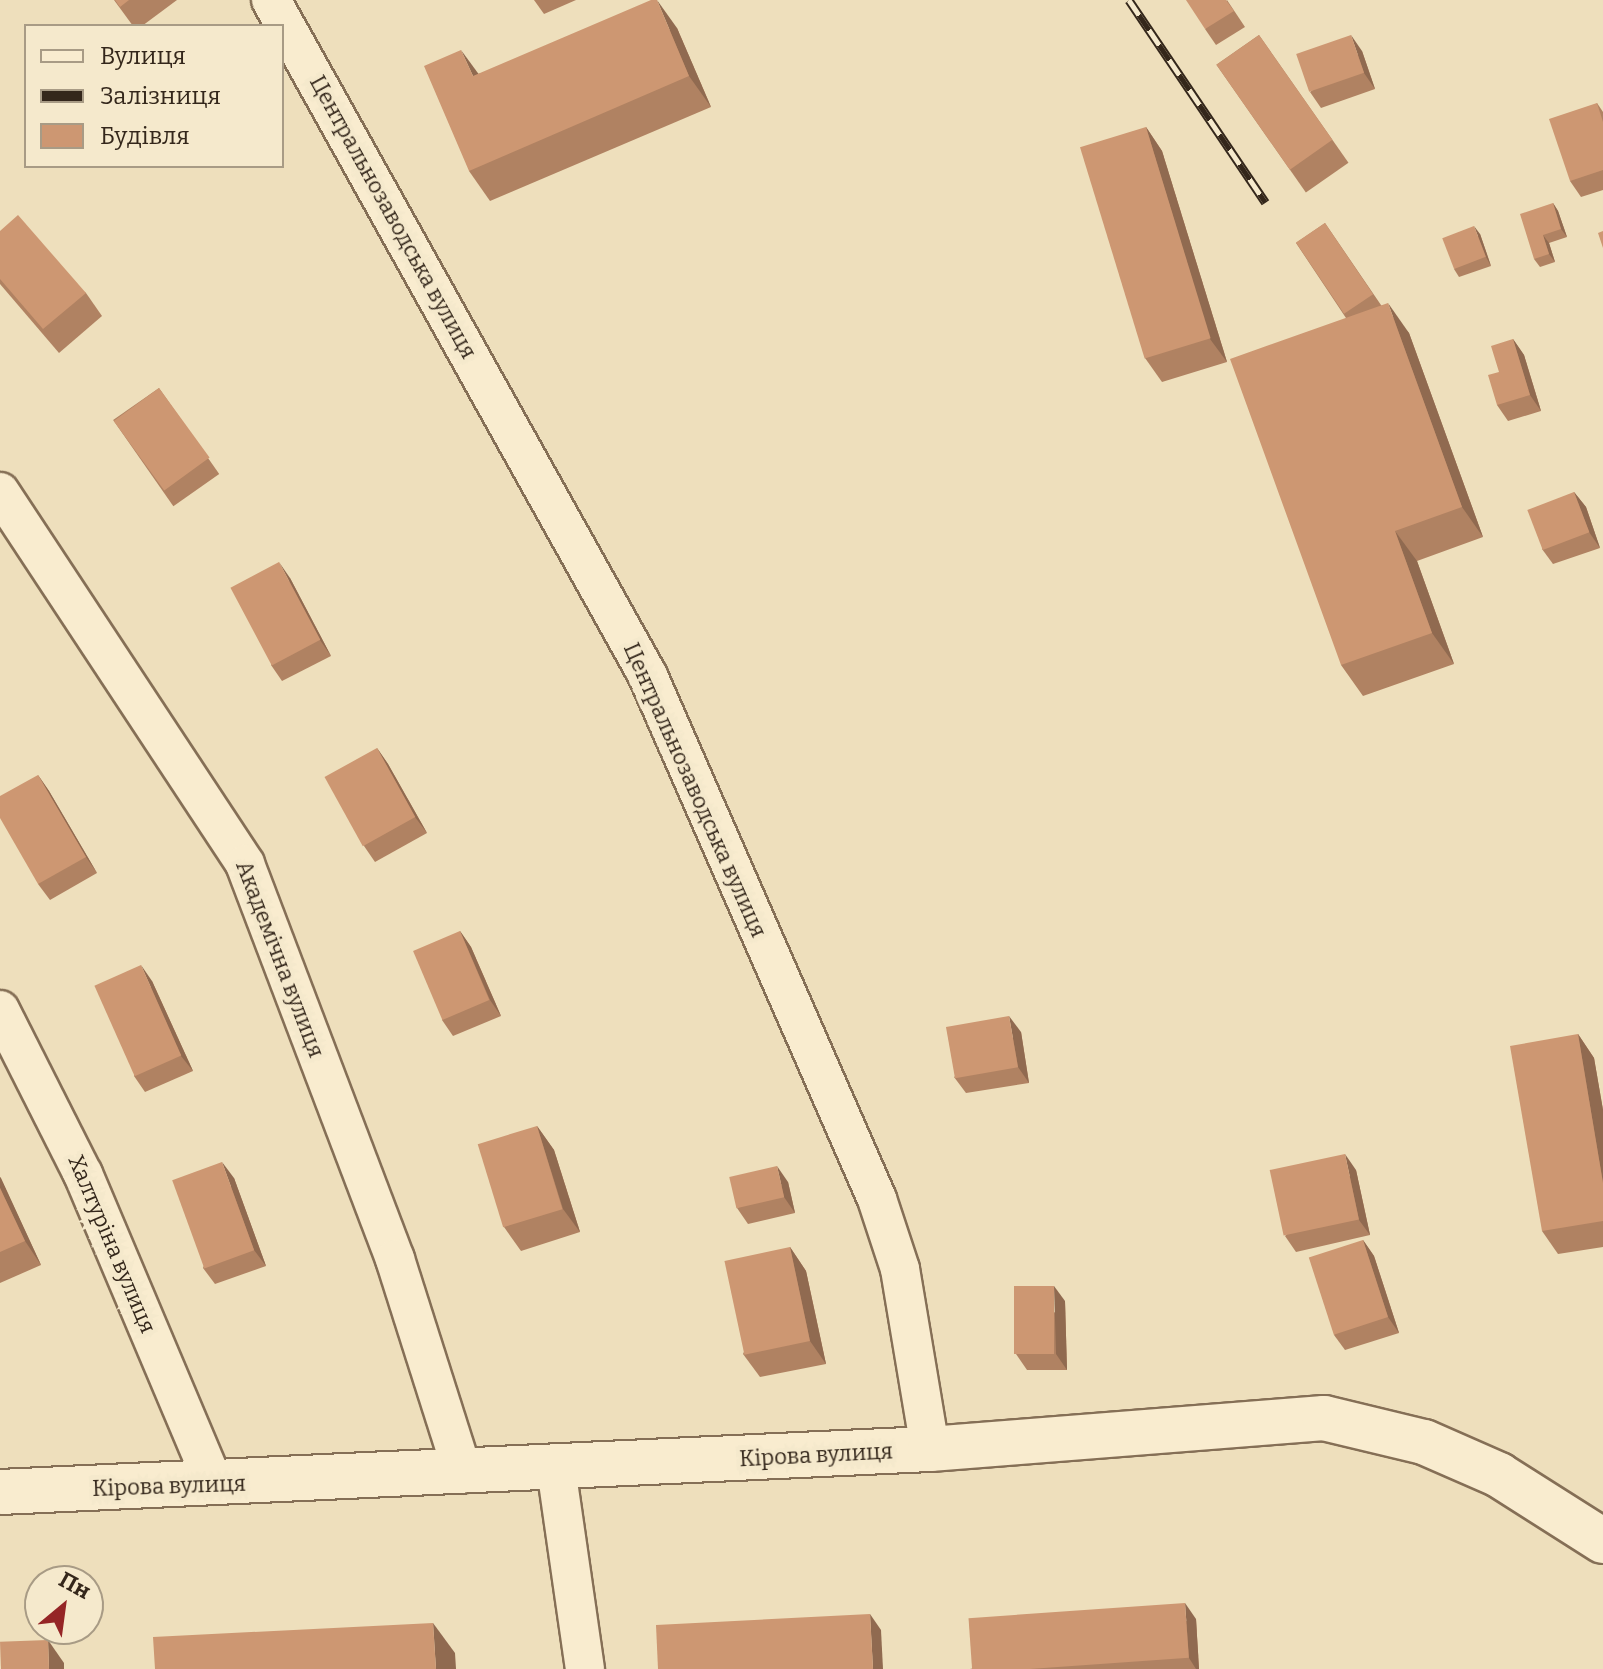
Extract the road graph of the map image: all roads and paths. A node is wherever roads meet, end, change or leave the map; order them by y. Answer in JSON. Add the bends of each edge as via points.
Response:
{"nodes":[{"id":1,"x":271,"y":0,"type":"edge"},
{"id":2,"x":0,"y":492,"type":"edge"},
{"id":3,"x":0,"y":1010,"type":"edge"},
{"id":4,"x":930,"y":1449,"type":"junction"},
{"id":5,"x":556,"y":1468,"type":"junction"},
{"id":6,"x":463,"y":1474,"type":"junction"},
{"id":7,"x":214,"y":1484,"type":"junction"},
{"id":8,"x":0,"y":1492,"type":"edge"},
{"id":9,"x":1603,"y":1541,"type":"edge"},
{"id":10,"x":585,"y":1669,"type":"edge"}],
"edges":[{"from":1,"to":4,"type":"street","name":"Центральнозаводська вулиця","via":[[648,676],[877,1199],[900,1269]]},
{"from":2,"to":6,"type":"street","name":"Академічна вулиця","via":[[245,864],[395,1259]]},
{"from":3,"to":7,"type":"street","name":"Халтуріна вулиця","via":[[83,1174]]},
{"from":4,"to":5,"type":"main road","name":"Кірова вулиця"},
{"from":4,"to":9,"type":"main road","name":"Кірова вулиця","via":[[1324,1418],[1424,1442],[1499,1475]]},
{"from":5,"to":6,"type":"main road","name":"Кірова вулиця"},
{"from":5,"to":10,"type":"street"},
{"from":6,"to":7,"type":"main road","name":"Кірова вулиця"},
{"from":7,"to":8,"type":"main road","name":"Кірова вулиця"}]}
